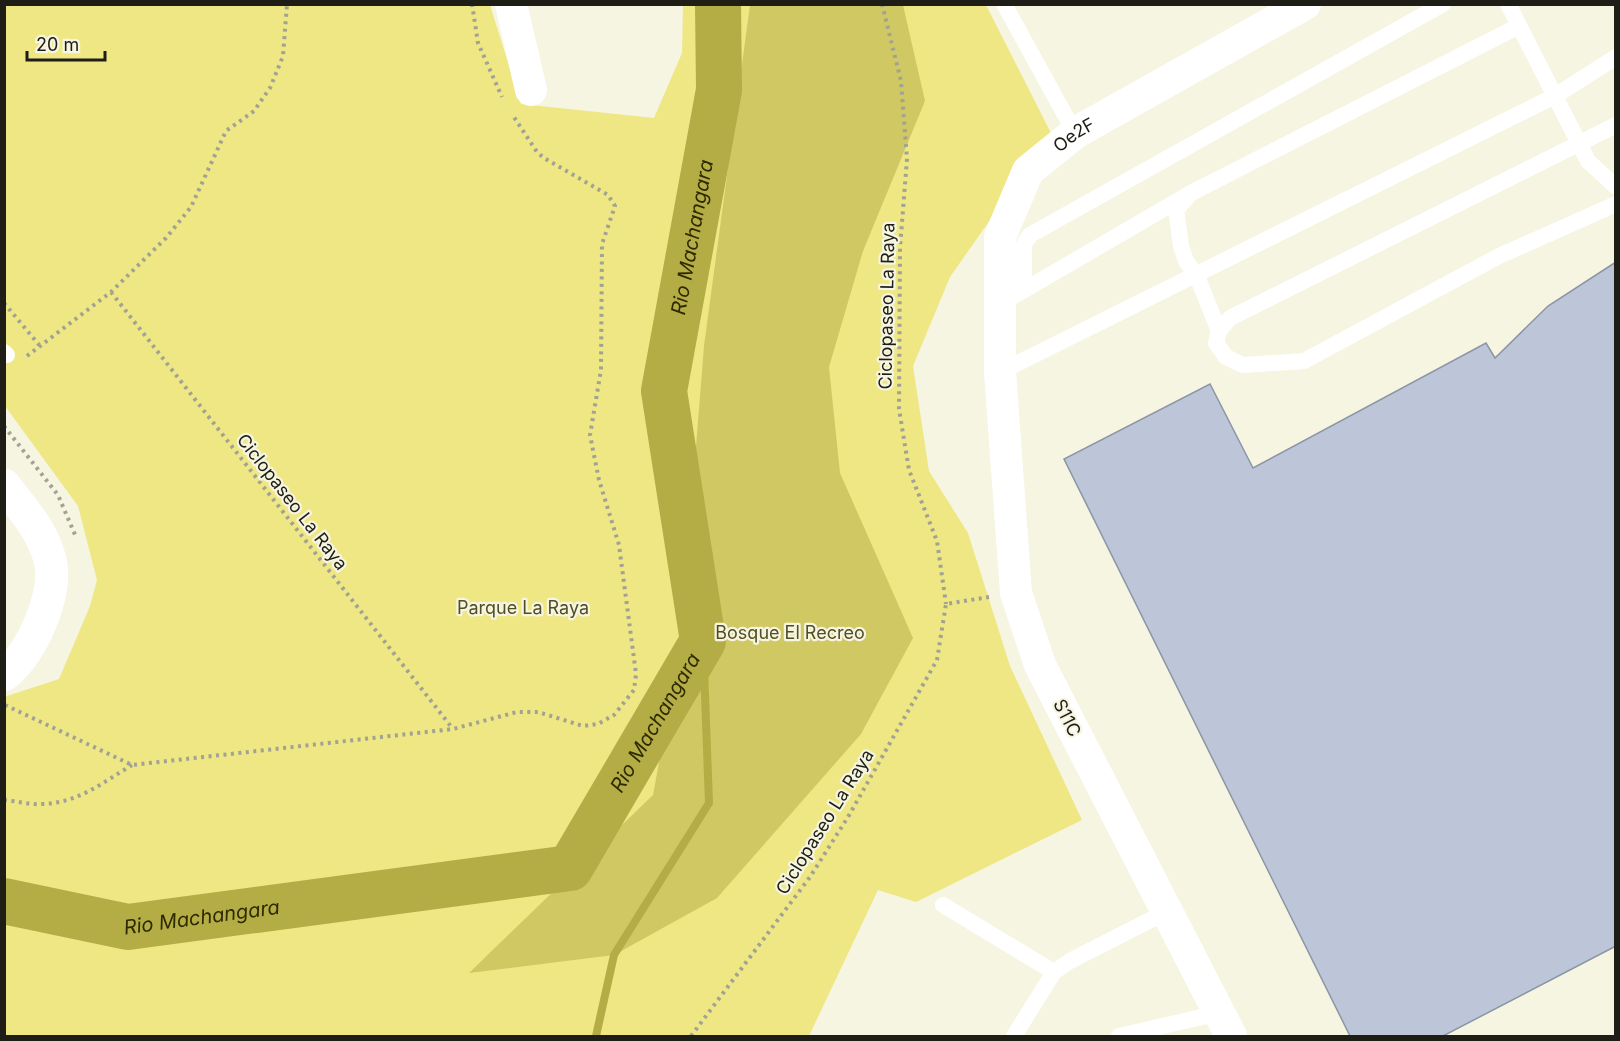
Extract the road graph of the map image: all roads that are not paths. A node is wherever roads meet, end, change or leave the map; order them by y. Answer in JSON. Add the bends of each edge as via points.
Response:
{"nodes":[{"id":1,"x":511,"y":4,"type":"edge"},
{"id":2,"x":1305,"y":4,"type":"edge"},
{"id":3,"x":1443,"y":4,"type":"edge"},
{"id":4,"x":1508,"y":4,"type":"edge"},
{"id":5,"x":1010,"y":6,"type":"edge"},
{"id":6,"x":1519,"y":26,"type":"junction"},
{"id":7,"x":1616,"y":57,"type":"edge"},
{"id":8,"x":1555,"y":96,"type":"junction"},
{"id":9,"x":516,"y":102,"type":"road end"},
{"id":10,"x":1616,"y":125,"type":"edge"},
{"id":11,"x":1075,"y":133,"type":"junction"},
{"id":12,"x":1579,"y":144,"type":"junction"},
{"id":13,"x":1616,"y":187,"type":"edge"},
{"id":14,"x":1191,"y":193,"type":"junction"},
{"id":15,"x":1616,"y":204,"type":"edge"},
{"id":16,"x":1196,"y":274,"type":"junction"},
{"id":17,"x":1012,"y":297,"type":"junction"},
{"id":18,"x":1219,"y":331,"type":"junction"},
{"id":19,"x":1000,"y":372,"type":"junction"},
{"id":20,"x":4,"y":485,"type":"edge"},
{"id":21,"x":4,"y":675,"type":"edge"},
{"id":22,"x":943,"y":905,"type":"dead end"},
{"id":23,"x":1167,"y":912,"type":"junction"},
{"id":24,"x":1054,"y":972,"type":"junction"},
{"id":25,"x":1181,"y":1022,"type":"junction"},
{"id":26,"x":1225,"y":1025,"type":"edge"},
{"id":27,"x":1014,"y":1036,"type":"edge"},
{"id":28,"x":1119,"y":1036,"type":"edge"},
{"id":29,"x":1190,"y":1036,"type":"edge"}],
"edges":[{"from":1,"to":9,"type":"street"},
{"from":2,"to":11,"type":"street","name":"Oe2F"},
{"from":3,"to":17,"type":"lane","via":[[1030,235],[1024,244]]},
{"from":4,"to":6,"type":"lane"},
{"from":5,"to":11,"type":"lane"},
{"from":6,"to":8,"type":"lane"},
{"from":6,"to":14,"type":"lane"},
{"from":7,"to":8,"type":"lane"},
{"from":8,"to":12,"type":"lane"},
{"from":8,"to":16,"type":"lane"},
{"from":10,"to":12,"type":"lane"},
{"from":11,"to":17,"type":"street","name":"Oe2F","via":[[1028,171],[1000,237]]},
{"from":12,"to":13,"type":"lane","via":[[1588,161]]},
{"from":12,"to":18,"type":"lane","via":[[1230,318]]},
{"from":14,"to":16,"type":"lane","via":[[1176,209],[1181,246]]},
{"from":14,"to":17,"type":"lane"},
{"from":15,"to":18,"type":"lane","via":[[1499,256],[1304,361],[1243,365],[1226,357],[1216,343]]},
{"from":16,"to":18,"type":"lane"},
{"from":16,"to":19,"type":"lane"},
{"from":17,"to":19,"type":"street","name":"Oe2F"},
{"from":19,"to":23,"type":"street","name":"S11C","via":[[1016,593],[1041,665]]},
{"from":20,"to":21,"type":"street","via":[[42,538],[52,573],[37,632],[11,671]]},
{"from":22,"to":24,"type":"lane"},
{"from":23,"to":24,"type":"lane"},
{"from":23,"to":26,"type":"street","name":"S11C"},
{"from":24,"to":27,"type":"lane"},
{"from":25,"to":26,"type":"lane"},
{"from":25,"to":28,"type":"lane"},
{"from":25,"to":29,"type":"lane"}]}
